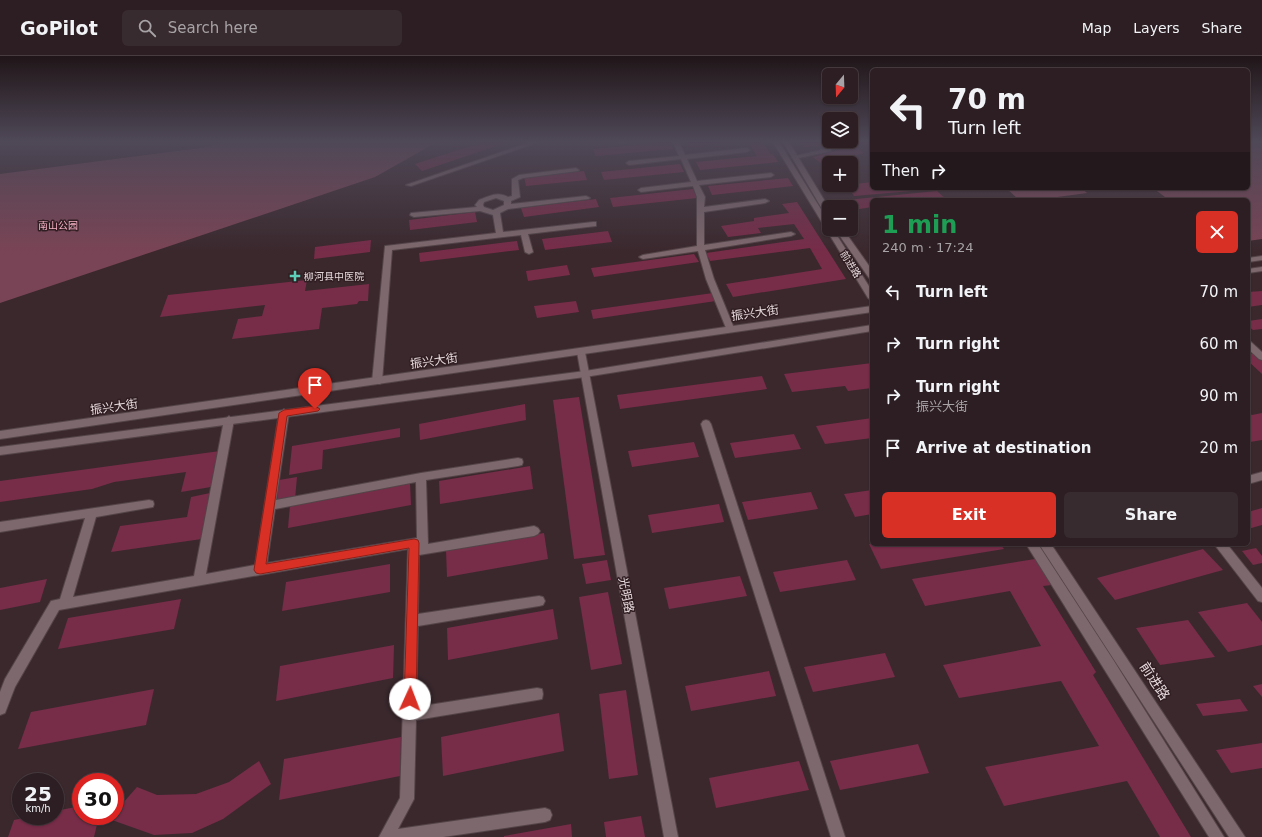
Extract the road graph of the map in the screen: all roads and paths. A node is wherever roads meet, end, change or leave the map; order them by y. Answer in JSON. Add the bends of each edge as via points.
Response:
{"nodes":[{"id":1,"x":426,"y":178,"type":"edge"},
{"id":2,"x":516,"y":178,"type":"edge"},
{"id":3,"x":693,"y":178,"type":"edge"},
{"id":4,"x":742,"y":178,"type":"edge"},
{"id":5,"x":798,"y":178,"type":"edge"},
{"id":6,"x":807,"y":178,"type":"edge"},
{"id":7,"x":409,"y":184,"type":"dead end"},
{"id":8,"x":695,"y":184,"type":"junction"},
{"id":9,"x":641,"y":190,"type":"dead end"},
{"id":10,"x":586,"y":198,"type":"dead end"},
{"id":11,"x":764,"y":201,"type":"dead end"},
{"id":12,"x":822,"y":203,"type":"edge"},
{"id":13,"x":507,"y":204,"type":"junction"},
{"id":14,"x":480,"y":209,"type":"junction"},
{"id":15,"x":700,"y":210,"type":"junction"},
{"id":16,"x":496,"y":212,"type":"junction"},
{"id":17,"x":414,"y":215,"type":"dead end"},
{"id":18,"x":822,"y":218,"type":"edge"},
{"id":19,"x":593,"y":224,"type":"dead end"},
{"id":20,"x":524,"y":232,"type":"junction"},
{"id":21,"x":791,"y":234,"type":"dead end"},
{"id":22,"x":500,"y":235,"type":"junction"},
{"id":23,"x":833,"y":236,"type":"edge"},
{"id":24,"x":845,"y":236,"type":"edge"},
{"id":25,"x":701,"y":248,"type":"junction"},
{"id":26,"x":529,"y":252,"type":"dead end"},
{"id":27,"x":643,"y":257,"type":"dead end"},
{"id":28,"x":1262,"y":258,"type":"edge"},
{"id":29,"x":1250,"y":260,"type":"edge"},
{"id":30,"x":1262,"y":269,"type":"edge"},
{"id":31,"x":1250,"y":271,"type":"edge"},
{"id":32,"x":870,"y":273,"type":"edge"},
{"id":33,"x":870,"y":295,"type":"edge"},
{"id":34,"x":870,"y":309,"type":"edge"},
{"id":35,"x":730,"y":328,"type":"junction"},
{"id":36,"x":870,"y":328,"type":"edge"},
{"id":37,"x":1250,"y":346,"type":"edge"},
{"id":38,"x":581,"y":352,"type":"junction"},
{"id":39,"x":1262,"y":357,"type":"edge"},
{"id":40,"x":585,"y":374,"type":"junction"},
{"id":41,"x":377,"y":382,"type":"junction"},
{"id":42,"x":284,"y":413,"type":"junction"},
{"id":43,"x":230,"y":420,"type":"junction"},
{"id":44,"x":706,"y":424,"type":"dead end"},
{"id":45,"x":0,"y":435,"type":"edge"},
{"id":46,"x":0,"y":451,"type":"edge"},
{"id":47,"x":518,"y":462,"type":"dead end"},
{"id":48,"x":1262,"y":476,"type":"edge"},
{"id":49,"x":421,"y":477,"type":"junction"},
{"id":50,"x":1250,"y":479,"type":"edge"},
{"id":51,"x":149,"y":504,"type":"dead end"},
{"id":52,"x":269,"y":506,"type":"junction"},
{"id":53,"x":92,"y":513,"type":"junction"},
{"id":54,"x":0,"y":527,"type":"edge"},
{"id":55,"x":534,"y":531,"type":"dead end"},
{"id":56,"x":1033,"y":546,"type":"edge"},
{"id":57,"x":1046,"y":546,"type":"edge"},
{"id":58,"x":1222,"y":546,"type":"edge"},
{"id":59,"x":414,"y":547,"type":"junction"},
{"id":60,"x":260,"y":570,"type":"junction"},
{"id":61,"x":199,"y":580,"type":"junction"},
{"id":62,"x":1262,"y":597,"type":"edge"},
{"id":63,"x":539,"y":601,"type":"dead end"},
{"id":64,"x":65,"y":603,"type":"junction"},
{"id":65,"x":412,"y":621,"type":"junction"},
{"id":66,"x":537,"y":694,"type":"dead end"},
{"id":67,"x":0,"y":708,"type":"edge"},
{"id":68,"x":409,"y":715,"type":"junction"},
{"id":69,"x":545,"y":816,"type":"dead end"},
{"id":70,"x":386,"y":837,"type":"edge"},
{"id":71,"x":393,"y":837,"type":"edge"},
{"id":72,"x":671,"y":837,"type":"edge"},
{"id":73,"x":838,"y":837,"type":"edge"},
{"id":74,"x":1217,"y":837,"type":"edge"},
{"id":75,"x":1238,"y":837,"type":"edge"}],
"edges":[{"from":1,"to":7,"type":"street"},
{"from":2,"to":13,"type":"street","via":[[516,197]]},
{"from":3,"to":8,"type":"street"},
{"from":4,"to":8,"type":"street"},
{"from":5,"to":18,"type":"street","name":"前进路"},
{"from":6,"to":12,"type":"street"},
{"from":8,"to":9,"type":"street"},
{"from":8,"to":15,"type":"street","via":[[701,197]]},
{"from":10,"to":13,"type":"street"},
{"from":11,"to":15,"type":"street"},
{"from":13,"to":14,"type":"street","via":[[499,196],[487,198],[480,203]]},
{"from":13,"to":16,"type":"street"},
{"from":14,"to":16,"type":"street"},
{"from":14,"to":17,"type":"street"},
{"from":15,"to":25,"type":"street"},
{"from":16,"to":22,"type":"street"},
{"from":19,"to":20,"type":"street"},
{"from":20,"to":22,"type":"street"},
{"from":20,"to":26,"type":"street"},
{"from":21,"to":25,"type":"street"},
{"from":22,"to":41,"type":"street","via":[[388,248]]},
{"from":23,"to":33,"type":"street","name":"前进路"},
{"from":24,"to":32,"type":"street","name":"前进路"},
{"from":25,"to":27,"type":"street"},
{"from":25,"to":35,"type":"street","via":[[710,279]]},
{"from":28,"to":29,"type":"street"},
{"from":30,"to":31,"type":"street"},
{"from":34,"to":35,"type":"street","name":"振兴大街"},
{"from":35,"to":38,"type":"street","name":"振兴大街"},
{"from":36,"to":40,"type":"street"},
{"from":37,"to":39,"type":"street"},
{"from":38,"to":40,"type":"street","name":"光明路"},
{"from":38,"to":41,"type":"street","name":"振兴大街"},
{"from":40,"to":42,"type":"street"},
{"from":40,"to":72,"type":"street","name":"光明路"},
{"from":41,"to":45,"type":"street","name":"振兴大街"},
{"from":42,"to":43,"type":"street"},
{"from":42,"to":52,"type":"street"},
{"from":43,"to":46,"type":"street"},
{"from":43,"to":61,"type":"street"},
{"from":44,"to":73,"type":"street"},
{"from":47,"to":49,"type":"street"},
{"from":48,"to":50,"type":"street"},
{"from":49,"to":52,"type":"street"},
{"from":49,"to":59,"type":"street","via":[[423,542]]},
{"from":51,"to":53,"type":"street"},
{"from":52,"to":60,"type":"street"},
{"from":53,"to":54,"type":"street"},
{"from":53,"to":64,"type":"street"},
{"from":55,"to":59,"type":"street"},
{"from":56,"to":74,"type":"street"},
{"from":57,"to":75,"type":"street","name":"前进路"},
{"from":58,"to":62,"type":"street"},
{"from":59,"to":60,"type":"street"},
{"from":59,"to":65,"type":"street"},
{"from":60,"to":61,"type":"street"},
{"from":61,"to":64,"type":"street"},
{"from":63,"to":65,"type":"street"},
{"from":64,"to":67,"type":"street","via":[[55,605],[10,683]]},
{"from":65,"to":68,"type":"street"},
{"from":66,"to":68,"type":"street"},
{"from":68,"to":70,"type":"street","via":[[407,799]]},
{"from":69,"to":71,"type":"street"}]}
